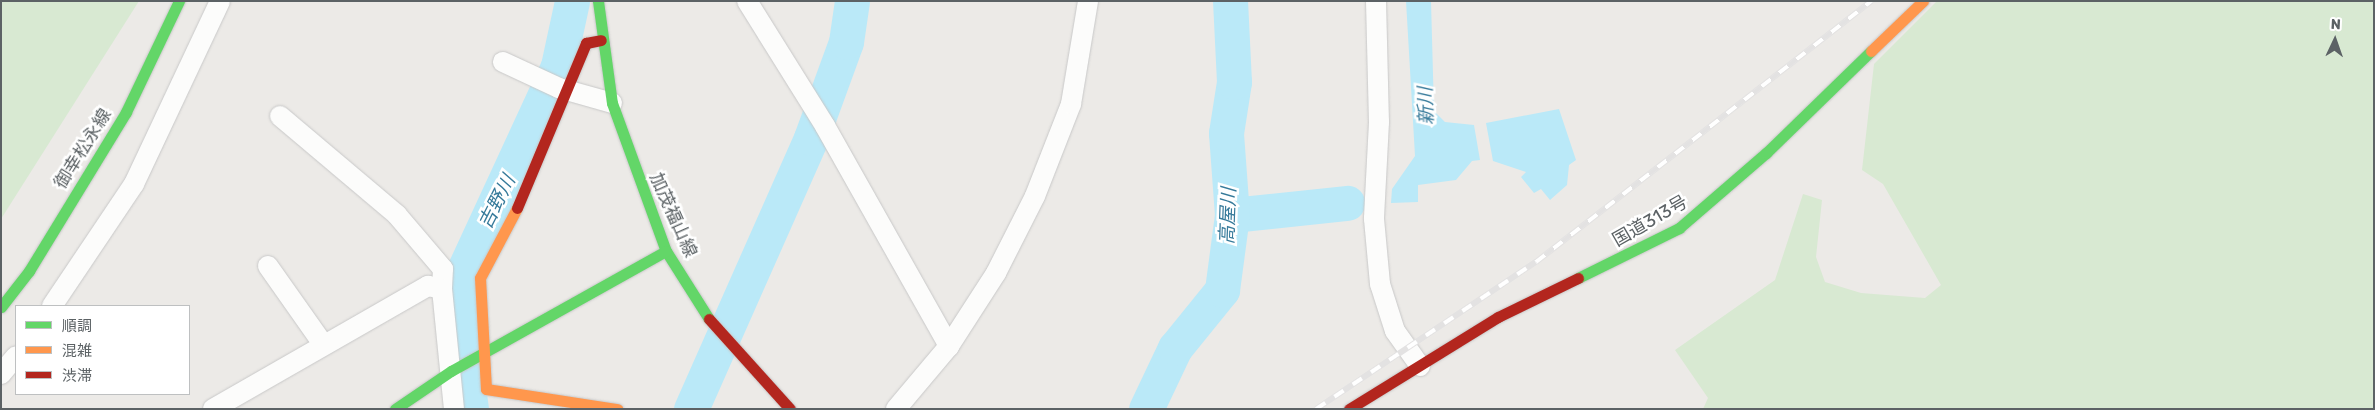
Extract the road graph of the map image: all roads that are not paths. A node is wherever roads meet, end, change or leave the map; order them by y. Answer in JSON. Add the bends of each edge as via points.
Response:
{"nodes":[{"id":1,"x":179,"y":1,"type":"edge"},
{"id":2,"x":220,"y":1,"type":"edge"},
{"id":3,"x":598,"y":1,"type":"edge"},
{"id":4,"x":748,"y":1,"type":"edge"},
{"id":5,"x":1088,"y":1,"type":"edge"},
{"id":6,"x":1376,"y":1,"type":"edge"},
{"id":7,"x":1923,"y":1,"type":"edge"},
{"id":8,"x":601,"y":40,"type":"junction"},
{"id":9,"x":503,"y":62,"type":"dead end"},
{"id":10,"x":562,"y":90,"type":"junction"},
{"id":11,"x":612,"y":103,"type":"junction"},
{"id":12,"x":280,"y":116,"type":"dead end"},
{"id":13,"x":666,"y":251,"type":"junction"},
{"id":14,"x":268,"y":266,"type":"dead end"},
{"id":15,"x":442,"y":289,"type":"junction"},
{"id":16,"x":53,"y":305,"type":"edge"},
{"id":17,"x":1,"y":306,"type":"edge"},
{"id":18,"x":324,"y":344,"type":"junction"},
{"id":19,"x":949,"y":346,"type":"junction"},
{"id":20,"x":482,"y":353,"type":"junction"},
{"id":21,"x":15,"y":357,"type":"edge"},
{"id":22,"x":1420,"y":366,"type":"junction"},
{"id":23,"x":451,"y":371,"type":"junction"},
{"id":24,"x":1,"y":374,"type":"edge"},
{"id":25,"x":213,"y":409,"type":"edge"},
{"id":26,"x":395,"y":409,"type":"edge"},
{"id":27,"x":454,"y":409,"type":"edge"},
{"id":28,"x":617,"y":409,"type":"edge"},
{"id":29,"x":790,"y":409,"type":"edge"},
{"id":30,"x":896,"y":409,"type":"edge"},
{"id":31,"x":1349,"y":409,"type":"edge"}],
"edges":[{"from":1,"to":17,"type":"main road","name":"御幸松永線","via":[[126,112],[29,271]]},
{"from":2,"to":16,"type":"street","via":[[134,184]]},
{"from":3,"to":8,"type":"main road","name":"加茂福山線"},
{"from":4,"to":19,"type":"street","via":[[825,126]]},
{"from":5,"to":19,"type":"street","via":[[1071,104],[1034,196],[996,273]]},
{"from":6,"to":22,"type":"street","via":[[1379,122],[1374,219],[1380,284],[1394,331]]},
{"from":7,"to":22,"type":"main road","name":"国道313号","via":[[1766,154],[1679,228],[1498,317]]},
{"from":8,"to":10,"type":"main road","via":[[586,43]]},
{"from":8,"to":11,"type":"main road","name":"加茂福山線"},
{"from":9,"to":10,"type":"street"},
{"from":10,"to":11,"type":"street"},
{"from":10,"to":20,"type":"main road","via":[[531,182],[480,278]]},
{"from":11,"to":13,"type":"main road","name":"加茂福山線"},
{"from":12,"to":15,"type":"street","via":[[397,215],[443,269]]},
{"from":13,"to":20,"type":"main road"},
{"from":13,"to":29,"type":"main road","name":"加茂福山線","via":[[716,330]]},
{"from":14,"to":18,"type":"street"},
{"from":15,"to":18,"type":"street","via":[[428,286]]},
{"from":15,"to":23,"type":"street"},
{"from":18,"to":25,"type":"street"},
{"from":19,"to":30,"type":"street"},
{"from":20,"to":23,"type":"main road"},
{"from":20,"to":28,"type":"main road","via":[[486,389]]},
{"from":21,"to":24,"type":"street"},
{"from":22,"to":31,"type":"main road","name":"国道313号"},
{"from":23,"to":26,"type":"main road"},
{"from":23,"to":27,"type":"street"}]}
